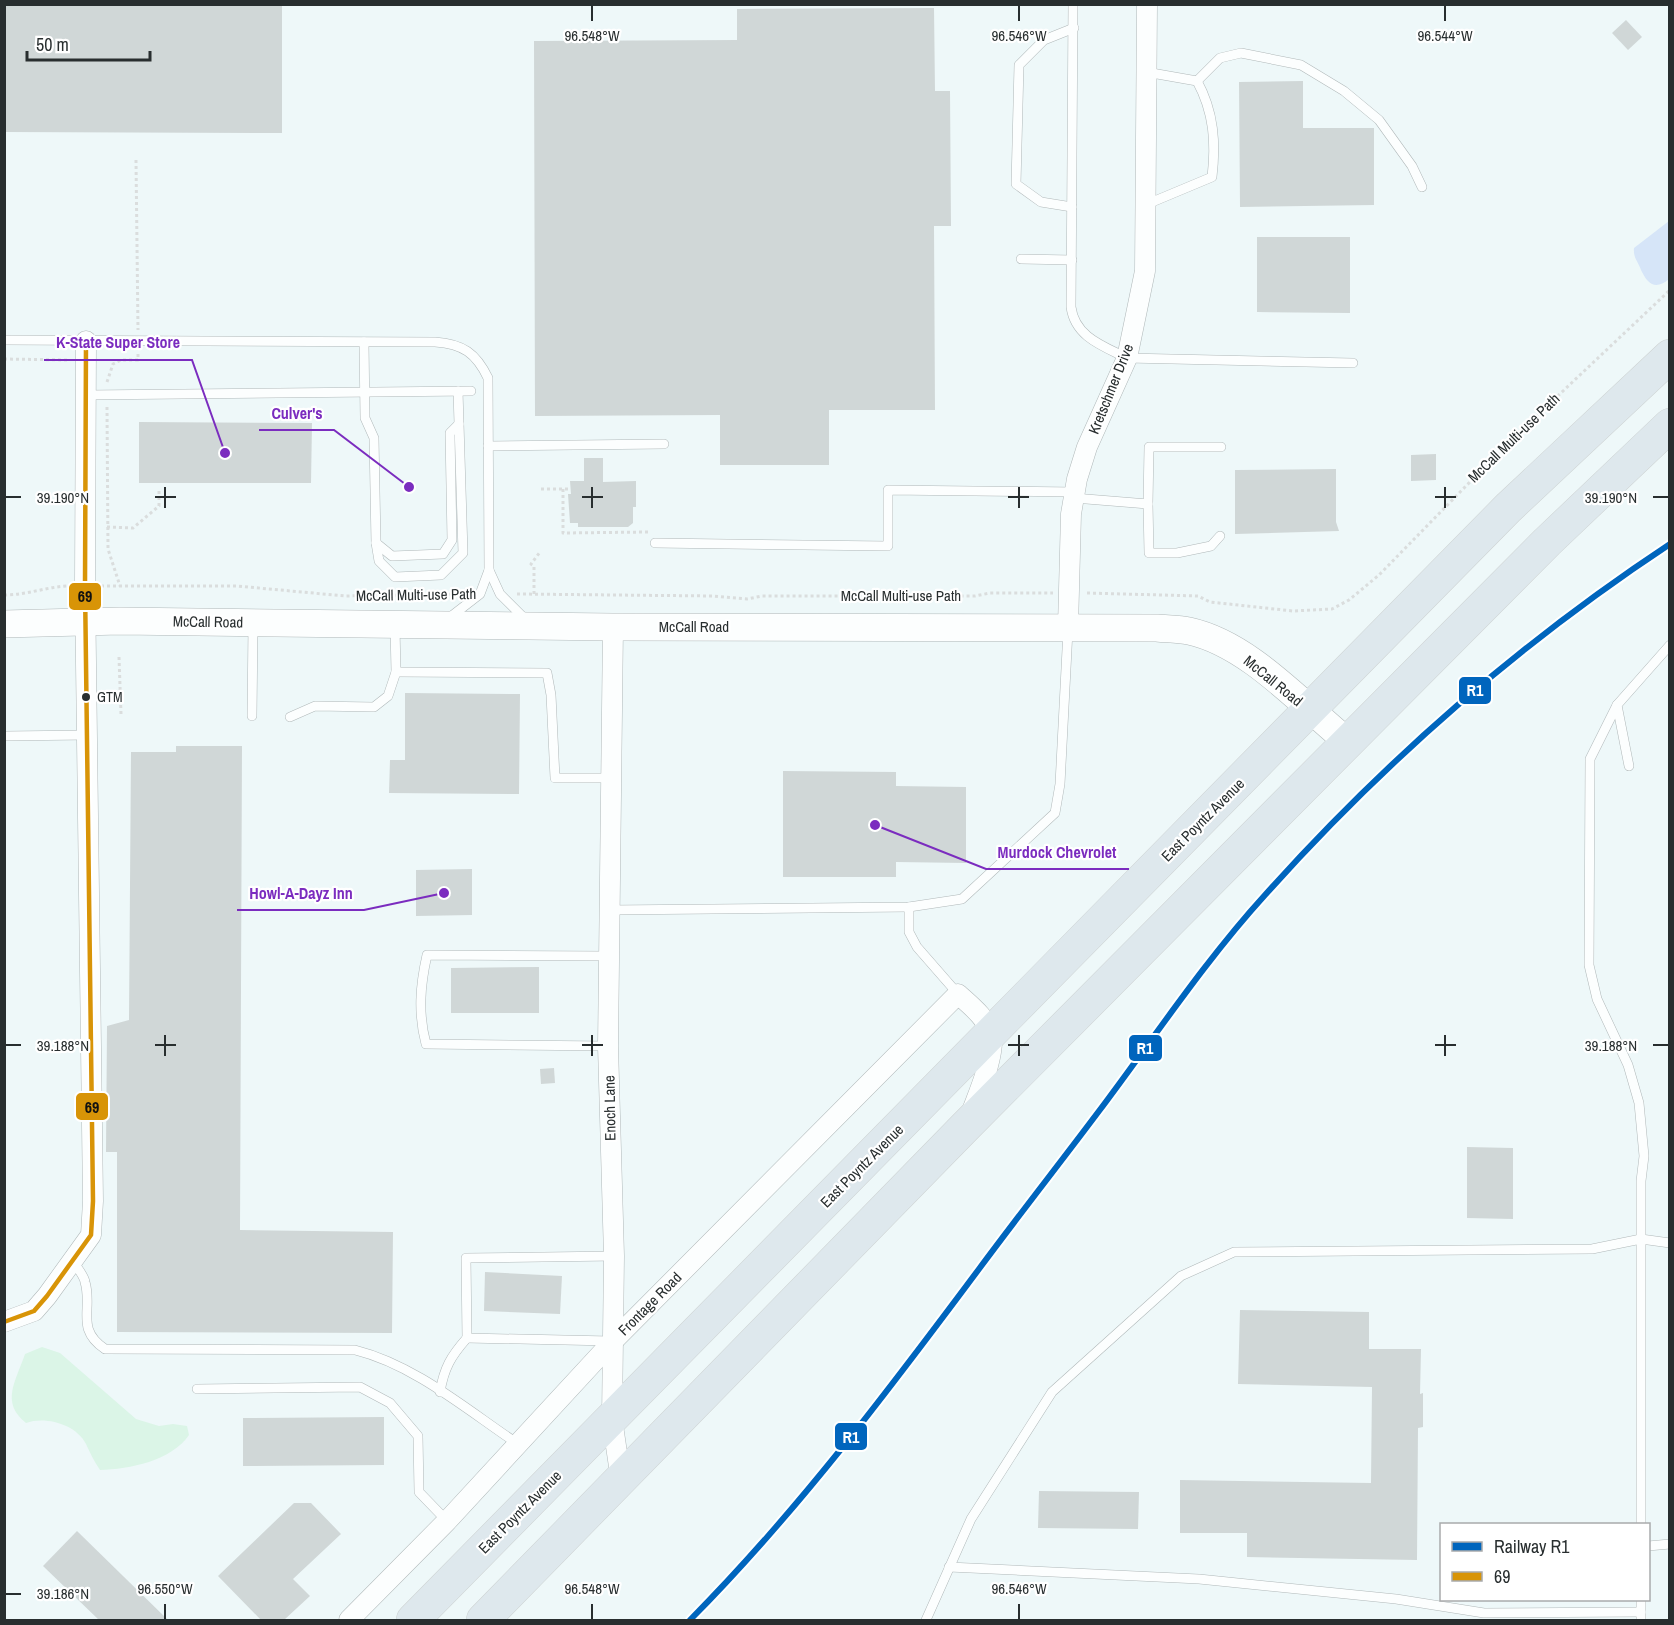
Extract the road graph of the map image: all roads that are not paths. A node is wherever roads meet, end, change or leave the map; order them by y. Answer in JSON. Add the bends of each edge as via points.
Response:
{"nodes":[{"id":1,"x":1073,"y":4,"type":"edge"},
{"id":2,"x":1147,"y":4,"type":"edge"},
{"id":3,"x":1074,"y":28,"type":"junction"},
{"id":4,"x":1146,"y":72,"type":"junction"},
{"id":5,"x":1197,"y":81,"type":"junction"},
{"id":6,"x":1422,"y":187,"type":"dead end"},
{"id":7,"x":1146,"y":205,"type":"junction"},
{"id":8,"x":1072,"y":207,"type":"junction"},
{"id":9,"x":1021,"y":259,"type":"dead end"},
{"id":10,"x":1072,"y":260,"type":"junction"},
{"id":11,"x":4,"y":340,"type":"edge"},
{"id":12,"x":364,"y":342,"type":"junction"},
{"id":13,"x":86,"y":350,"type":"junction"},
{"id":14,"x":1670,"y":356,"type":"edge"},
{"id":15,"x":1127,"y":358,"type":"junction"},
{"id":16,"x":1353,"y":363,"type":"dead end"},
{"id":17,"x":458,"y":391,"type":"junction"},
{"id":18,"x":471,"y":391,"type":"dead end"},
{"id":19,"x":365,"y":392,"type":"junction"},
{"id":20,"x":86,"y":394,"type":"junction"},
{"id":21,"x":459,"y":424,"type":"junction"},
{"id":22,"x":1670,"y":425,"type":"edge"},
{"id":23,"x":664,"y":444,"type":"dead end"},
{"id":24,"x":488,"y":446,"type":"junction"},
{"id":25,"x":1221,"y":447,"type":"dead end"},
{"id":26,"x":1074,"y":495,"type":"junction"},
{"id":27,"x":1149,"y":504,"type":"junction"},
{"id":28,"x":1220,"y":536,"type":"dead end"},
{"id":29,"x":376,"y":543,"type":"junction"},
{"id":30,"x":654,"y":543,"type":"dead end"},
{"id":31,"x":489,"y":570,"type":"junction"},
{"id":32,"x":86,"y":622,"type":"junction"},
{"id":33,"x":253,"y":623,"type":"junction"},
{"id":34,"x":4,"y":624,"type":"edge"},
{"id":35,"x":395,"y":625,"type":"junction"},
{"id":36,"x":439,"y":626,"type":"junction"},
{"id":37,"x":533,"y":627,"type":"junction"},
{"id":38,"x":613,"y":627,"type":"junction"},
{"id":39,"x":1068,"y":627,"type":"junction"},
{"id":40,"x":1670,"y":645,"type":"edge"},
{"id":41,"x":396,"y":672,"type":"junction"},
{"id":42,"x":1617,"y":705,"type":"junction"},
{"id":43,"x":1310,"y":711,"type":"junction"},
{"id":44,"x":252,"y":716,"type":"dead end"},
{"id":45,"x":290,"y":717,"type":"dead end"},
{"id":46,"x":87,"y":735,"type":"junction"},
{"id":47,"x":5,"y":736,"type":"edge"},
{"id":48,"x":1348,"y":742,"type":"junction"},
{"id":49,"x":1629,"y":766,"type":"dead end"},
{"id":50,"x":612,"y":778,"type":"junction"},
{"id":51,"x":909,"y":907,"type":"junction"},
{"id":52,"x":610,"y":910,"type":"junction"},
{"id":53,"x":608,"y":956,"type":"junction"},
{"id":54,"x":958,"y":994,"type":"junction"},
{"id":55,"x":992,"y":1035,"type":"junction"},
{"id":56,"x":608,"y":1046,"type":"junction"},
{"id":57,"x":965,"y":1127,"type":"junction"},
{"id":58,"x":1641,"y":1239,"type":"junction"},
{"id":59,"x":1670,"y":1243,"type":"edge"},
{"id":60,"x":614,"y":1256,"type":"junction"},
{"id":61,"x":71,"y":1259,"type":"junction"},
{"id":62,"x":4,"y":1322,"type":"edge"},
{"id":63,"x":467,"y":1338,"type":"junction"},
{"id":64,"x":613,"y":1341,"type":"junction"},
{"id":65,"x":197,"y":1389,"type":"dead end"},
{"id":66,"x":440,"y":1392,"type":"junction"},
{"id":67,"x":612,"y":1419,"type":"junction"},
{"id":68,"x":518,"y":1444,"type":"junction"},
{"id":69,"x":621,"y":1480,"type":"junction"},
{"id":70,"x":447,"y":1521,"type":"junction"},
{"id":71,"x":1641,"y":1523,"type":"edge"},
{"id":72,"x":1670,"y":1544,"type":"edge"},
{"id":73,"x":1650,"y":1546,"type":"edge"},
{"id":74,"x":950,"y":1567,"type":"junction"},
{"id":75,"x":1641,"y":1616,"type":"edge"},
{"id":76,"x":349,"y":1620,"type":"edge"},
{"id":77,"x":413,"y":1620,"type":"edge"},
{"id":78,"x":483,"y":1620,"type":"edge"},
{"id":79,"x":926,"y":1620,"type":"edge"}],
"edges":[{"from":1,"to":3,"type":"lane"},
{"from":2,"to":4,"type":"street","name":"Kretschmer Drive"},
{"from":3,"to":8,"type":"lane"},
{"from":3,"to":8,"type":"lane","via":[[1044,40],[1019,65],[1016,184],[1041,202]]},
{"from":4,"to":5,"type":"lane"},
{"from":4,"to":7,"type":"street","name":"Kretschmer Drive"},
{"from":5,"to":6,"type":"lane","via":[[1220,58],[1241,53],[1301,65],[1379,120]]},
{"from":5,"to":7,"type":"lane","via":[[1213,121],[1212,177]]},
{"from":7,"to":15,"type":"street","name":"Kretschmer Drive","via":[[1145,271]]},
{"from":8,"to":10,"type":"lane"},
{"from":9,"to":10,"type":"lane"},
{"from":10,"to":15,"type":"lane","via":[[1071,307],[1078,328],[1098,344]]},
{"from":11,"to":13,"type":"lane"},
{"from":12,"to":13,"type":"lane","via":[[138,341]]},
{"from":12,"to":19,"type":"lane"},
{"from":12,"to":24,"type":"lane","via":[[447,343],[471,351],[488,378]]},
{"from":13,"to":20,"type":"street"},
{"from":14,"to":43,"type":"highway","name":"East Poyntz Avenue","via":[[1508,508]]},
{"from":15,"to":16,"type":"lane"},
{"from":15,"to":26,"type":"street","name":"Kretschmer Drive","via":[[1087,447]]},
{"from":17,"to":18,"type":"lane"},
{"from":17,"to":19,"type":"lane"},
{"from":17,"to":21,"type":"lane"},
{"from":19,"to":20,"type":"lane"},
{"from":19,"to":29,"type":"lane","via":[[365,418],[375,438]]},
{"from":20,"to":32,"type":"street"},
{"from":21,"to":29,"type":"lane","via":[[450,434],[452,540],[443,554],[392,556]]},
{"from":21,"to":29,"type":"lane","via":[[463,553],[441,575],[394,577],[379,561]]},
{"from":22,"to":48,"type":"highway"},
{"from":23,"to":24,"type":"lane"},
{"from":24,"to":31,"type":"lane"},
{"from":25,"to":27,"type":"lane","via":[[1149,447]]},
{"from":26,"to":27,"type":"lane"},
{"from":26,"to":30,"type":"lane","via":[[888,490],[888,546]]},
{"from":26,"to":39,"type":"street","name":"Kretschmer Drive"},
{"from":27,"to":28,"type":"lane","via":[[1149,553],[1177,553],[1211,546]]},
{"from":31,"to":36,"type":"lane","via":[[480,594]]},
{"from":31,"to":37,"type":"lane","via":[[500,594]]},
{"from":32,"to":33,"type":"main road","name":"McCall Road"},
{"from":32,"to":34,"type":"main road","name":"McCall Road"},
{"from":32,"to":46,"type":"street"},
{"from":33,"to":35,"type":"main road","name":"McCall Road"},
{"from":33,"to":44,"type":"lane"},
{"from":35,"to":36,"type":"main road","name":"McCall Road"},
{"from":35,"to":41,"type":"lane"},
{"from":36,"to":37,"type":"main road","name":"McCall Road"},
{"from":37,"to":38,"type":"main road","name":"McCall Road"},
{"from":38,"to":39,"type":"main road","name":"McCall Road"},
{"from":38,"to":50,"type":"street","name":"Enoch Lane"},
{"from":39,"to":43,"type":"main road","name":"McCall Road","via":[[1190,631],[1221,643],[1262,668]]},
{"from":39,"to":51,"type":"lane","via":[[1055,813],[962,899]]},
{"from":40,"to":42,"type":"lane"},
{"from":41,"to":45,"type":"lane","via":[[388,696],[374,707],[315,706]]},
{"from":41,"to":50,"type":"lane","via":[[547,673],[555,778]]},
{"from":42,"to":49,"type":"lane"},
{"from":42,"to":58,"type":"lane","via":[[1590,759],[1589,965],[1597,999],[1628,1065],[1640,1103],[1644,1156]]},
{"from":43,"to":48,"type":"main road","name":"McCall Road"},
{"from":43,"to":55,"type":"highway","name":"East Poyntz Avenue"},
{"from":46,"to":47,"type":"lane"},
{"from":46,"to":61,"type":"street","via":[[93,1201],[91,1235]]},
{"from":48,"to":57,"type":"highway"},
{"from":50,"to":52,"type":"street","name":"Enoch Lane"},
{"from":51,"to":52,"type":"lane"},
{"from":51,"to":54,"type":"lane","via":[[909,932],[913,940]]},
{"from":52,"to":53,"type":"street","name":"Enoch Lane"},
{"from":53,"to":56,"type":"street","name":"Enoch Lane"},
{"from":53,"to":56,"type":"lane","via":[[426,955],[420,1021],[426,1044]]},
{"from":54,"to":55,"type":"street","via":[[982,1018]]},
{"from":54,"to":64,"type":"street","name":"Frontage Road"},
{"from":55,"to":57,"type":"street","via":[[983,1084]]},
{"from":55,"to":67,"type":"highway","name":"East Poyntz Avenue"},
{"from":56,"to":60,"type":"street","name":"Enoch Lane"},
{"from":57,"to":69,"type":"highway"},
{"from":58,"to":59,"type":"lane"},
{"from":58,"to":71,"type":"lane"},
{"from":58,"to":74,"type":"lane","via":[[1592,1249],[1234,1252],[1181,1276],[1052,1392],[971,1519]]},
{"from":60,"to":63,"type":"lane","via":[[466,1258]]},
{"from":60,"to":64,"type":"street","name":"Enoch Lane"},
{"from":61,"to":62,"type":"street","via":[[34,1311]]},
{"from":61,"to":66,"type":"lane","via":[[86,1282],[88,1332],[105,1349],[355,1350],[379,1356]]},
{"from":63,"to":64,"type":"lane"},
{"from":63,"to":66,"type":"lane","via":[[451,1355],[443,1371]]},
{"from":64,"to":67,"type":"street","name":"Enoch Lane"},
{"from":64,"to":68,"type":"street","name":"Frontage Road"},
{"from":65,"to":70,"type":"lane","via":[[360,1387],[390,1402],[418,1436],[419,1492]]},
{"from":66,"to":68,"type":"lane"},
{"from":67,"to":69,"type":"street","name":"Enoch Lane"},
{"from":67,"to":77,"type":"highway","name":"East Poyntz Avenue"},
{"from":68,"to":70,"type":"street","name":"Frontage Road"},
{"from":69,"to":78,"type":"highway"},
{"from":70,"to":76,"type":"street","name":"Frontage Road"},
{"from":72,"to":73,"type":"lane"},
{"from":74,"to":75,"type":"lane","via":[[1199,1579],[1396,1599],[1484,1613]]},
{"from":74,"to":79,"type":"lane"}]}
